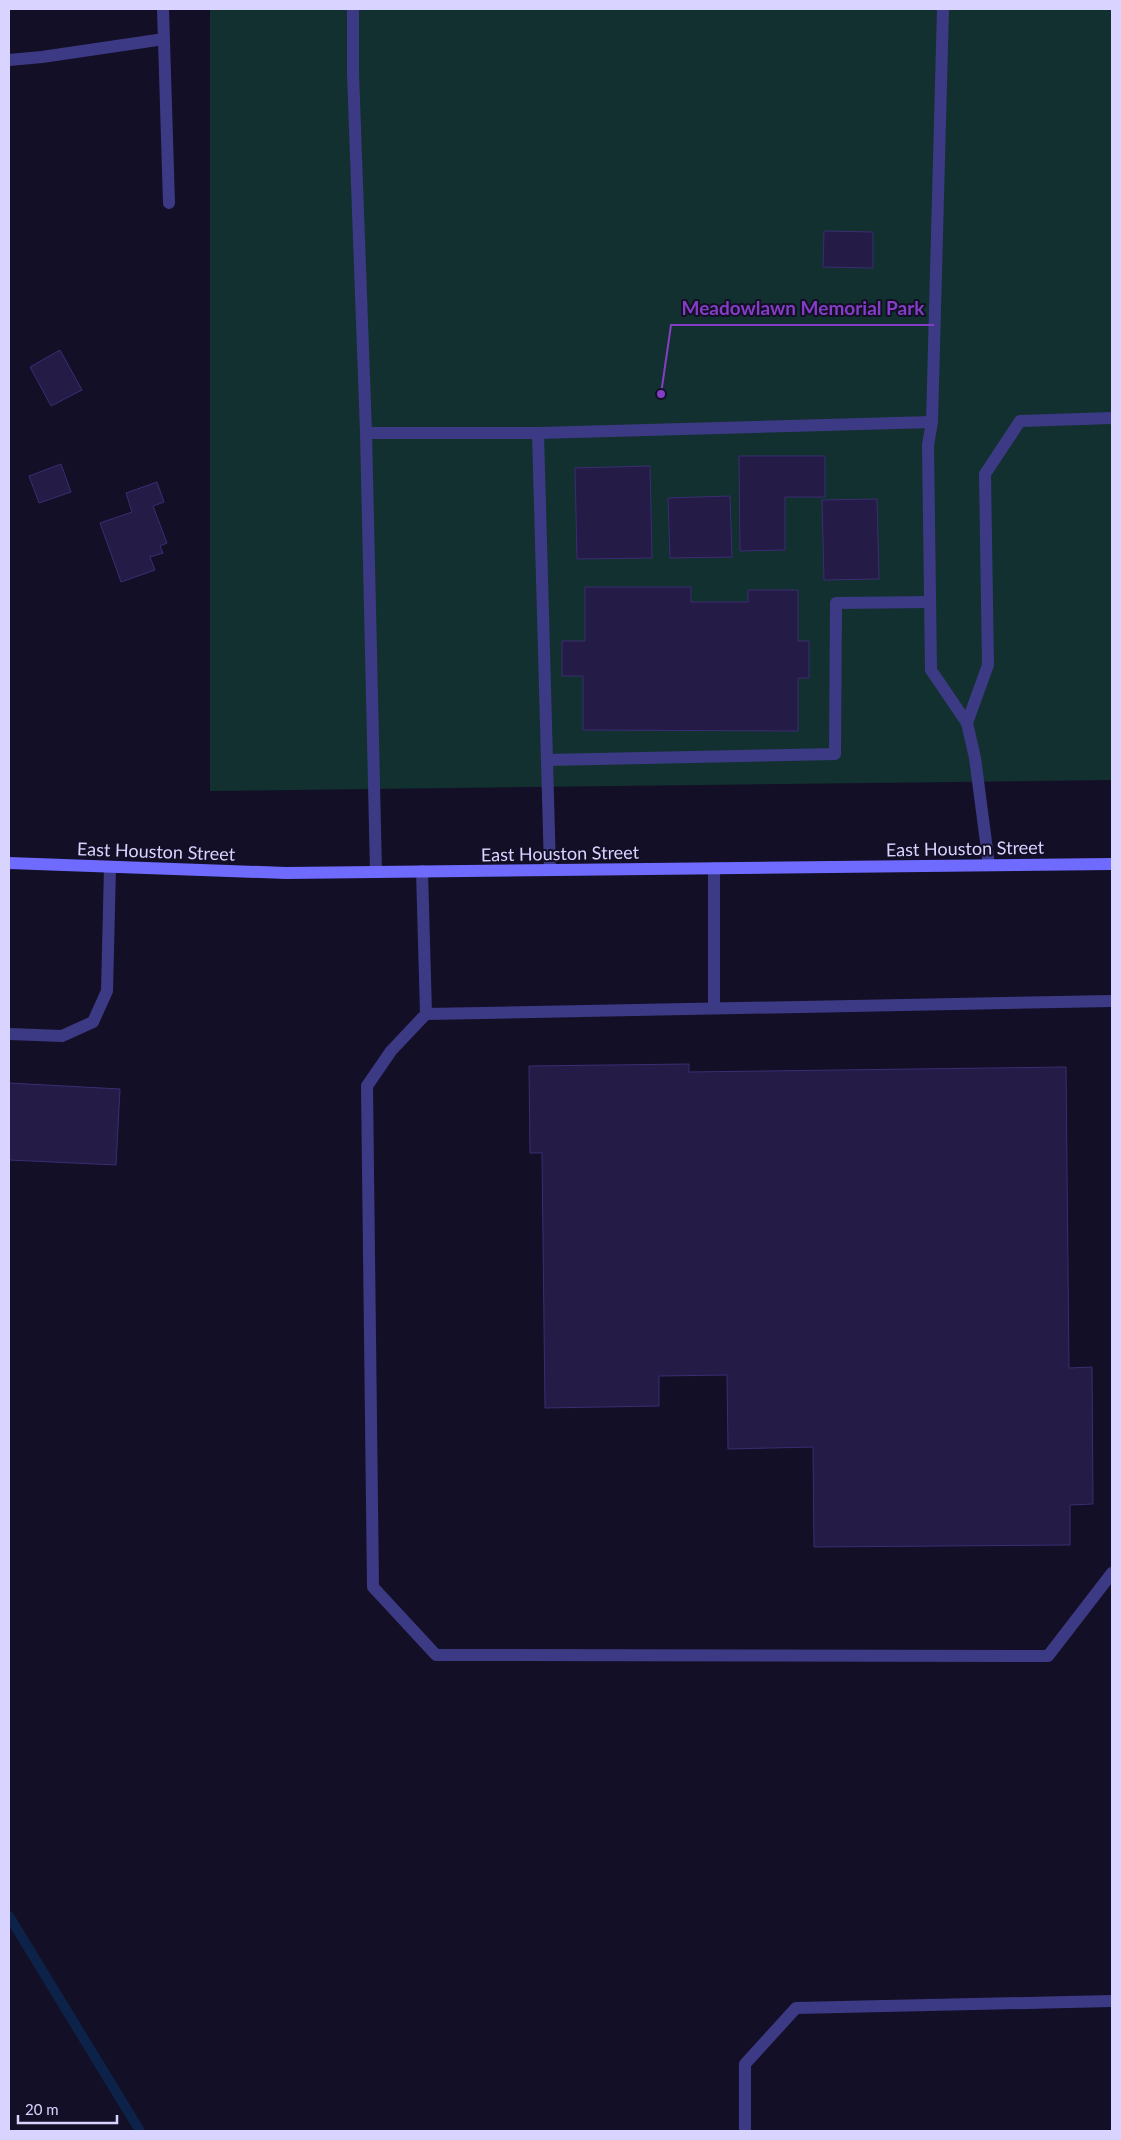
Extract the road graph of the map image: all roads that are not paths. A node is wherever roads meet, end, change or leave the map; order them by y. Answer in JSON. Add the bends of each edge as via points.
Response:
{"nodes":[{"id":1,"x":163,"y":9,"type":"edge"},
{"id":2,"x":353,"y":9,"type":"edge"},
{"id":3,"x":943,"y":9,"type":"edge"},
{"id":4,"x":164,"y":39,"type":"junction"},
{"id":5,"x":9,"y":60,"type":"edge"},
{"id":6,"x":169,"y":203,"type":"dead end"},
{"id":7,"x":1112,"y":418,"type":"edge"},
{"id":8,"x":932,"y":422,"type":"junction"},
{"id":9,"x":366,"y":433,"type":"junction"},
{"id":10,"x":538,"y":433,"type":"junction"},
{"id":11,"x":930,"y":602,"type":"junction"},
{"id":12,"x":967,"y":723,"type":"junction"},
{"id":13,"x":547,"y":760,"type":"junction"},
{"id":14,"x":9,"y":864,"type":"edge"},
{"id":15,"x":1112,"y":864,"type":"edge"},
{"id":16,"x":989,"y":865,"type":"junction"},
{"id":17,"x":110,"y":867,"type":"junction"},
{"id":18,"x":714,"y":868,"type":"junction"},
{"id":19,"x":550,"y":870,"type":"junction"},
{"id":20,"x":376,"y":872,"type":"junction"},
{"id":21,"x":422,"y":872,"type":"junction"},
{"id":22,"x":1112,"y":1001,"type":"edge"},
{"id":23,"x":714,"y":1008,"type":"junction"},
{"id":24,"x":426,"y":1014,"type":"junction"},
{"id":25,"x":9,"y":1034,"type":"edge"},
{"id":26,"x":1112,"y":1573,"type":"edge"},
{"id":27,"x":1112,"y":2001,"type":"edge"},
{"id":28,"x":745,"y":2131,"type":"edge"}],
"edges":[{"from":1,"to":4,"type":"lane"},
{"from":2,"to":9,"type":"lane"},
{"from":3,"to":8,"type":"lane"},
{"from":4,"to":5,"type":"lane"},
{"from":4,"to":6,"type":"lane"},
{"from":7,"to":12,"type":"lane","via":[[1020,421],[985,474],[988,666]]},
{"from":8,"to":10,"type":"lane"},
{"from":8,"to":11,"type":"lane","via":[[928,445]]},
{"from":9,"to":10,"type":"lane"},
{"from":9,"to":20,"type":"lane"},
{"from":10,"to":13,"type":"lane"},
{"from":11,"to":12,"type":"lane","via":[[931,670]]},
{"from":11,"to":13,"type":"lane","via":[[836,603],[835,754]]},
{"from":12,"to":16,"type":"lane","via":[[975,758]]},
{"from":13,"to":19,"type":"lane"},
{"from":14,"to":17,"type":"main road","name":"East Houston Street"},
{"from":15,"to":16,"type":"main road","name":"East Houston Street"},
{"from":16,"to":18,"type":"main road","name":"East Houston Street"},
{"from":17,"to":20,"type":"main road","name":"East Houston Street","via":[[286,873]]},
{"from":17,"to":25,"type":"lane","via":[[107,991],[93,1022],[62,1036]]},
{"from":18,"to":19,"type":"main road","name":"East Houston Street"},
{"from":18,"to":23,"type":"lane"},
{"from":19,"to":21,"type":"main road","name":"East Houston Street"},
{"from":20,"to":21,"type":"main road","name":"East Houston Street"},
{"from":21,"to":24,"type":"lane"},
{"from":22,"to":23,"type":"lane"},
{"from":23,"to":24,"type":"lane"},
{"from":24,"to":26,"type":"lane","via":[[391,1051],[367,1086],[373,1587],[436,1655],[1048,1656]]},
{"from":27,"to":28,"type":"lane","via":[[796,2008],[745,2064]]}]}
